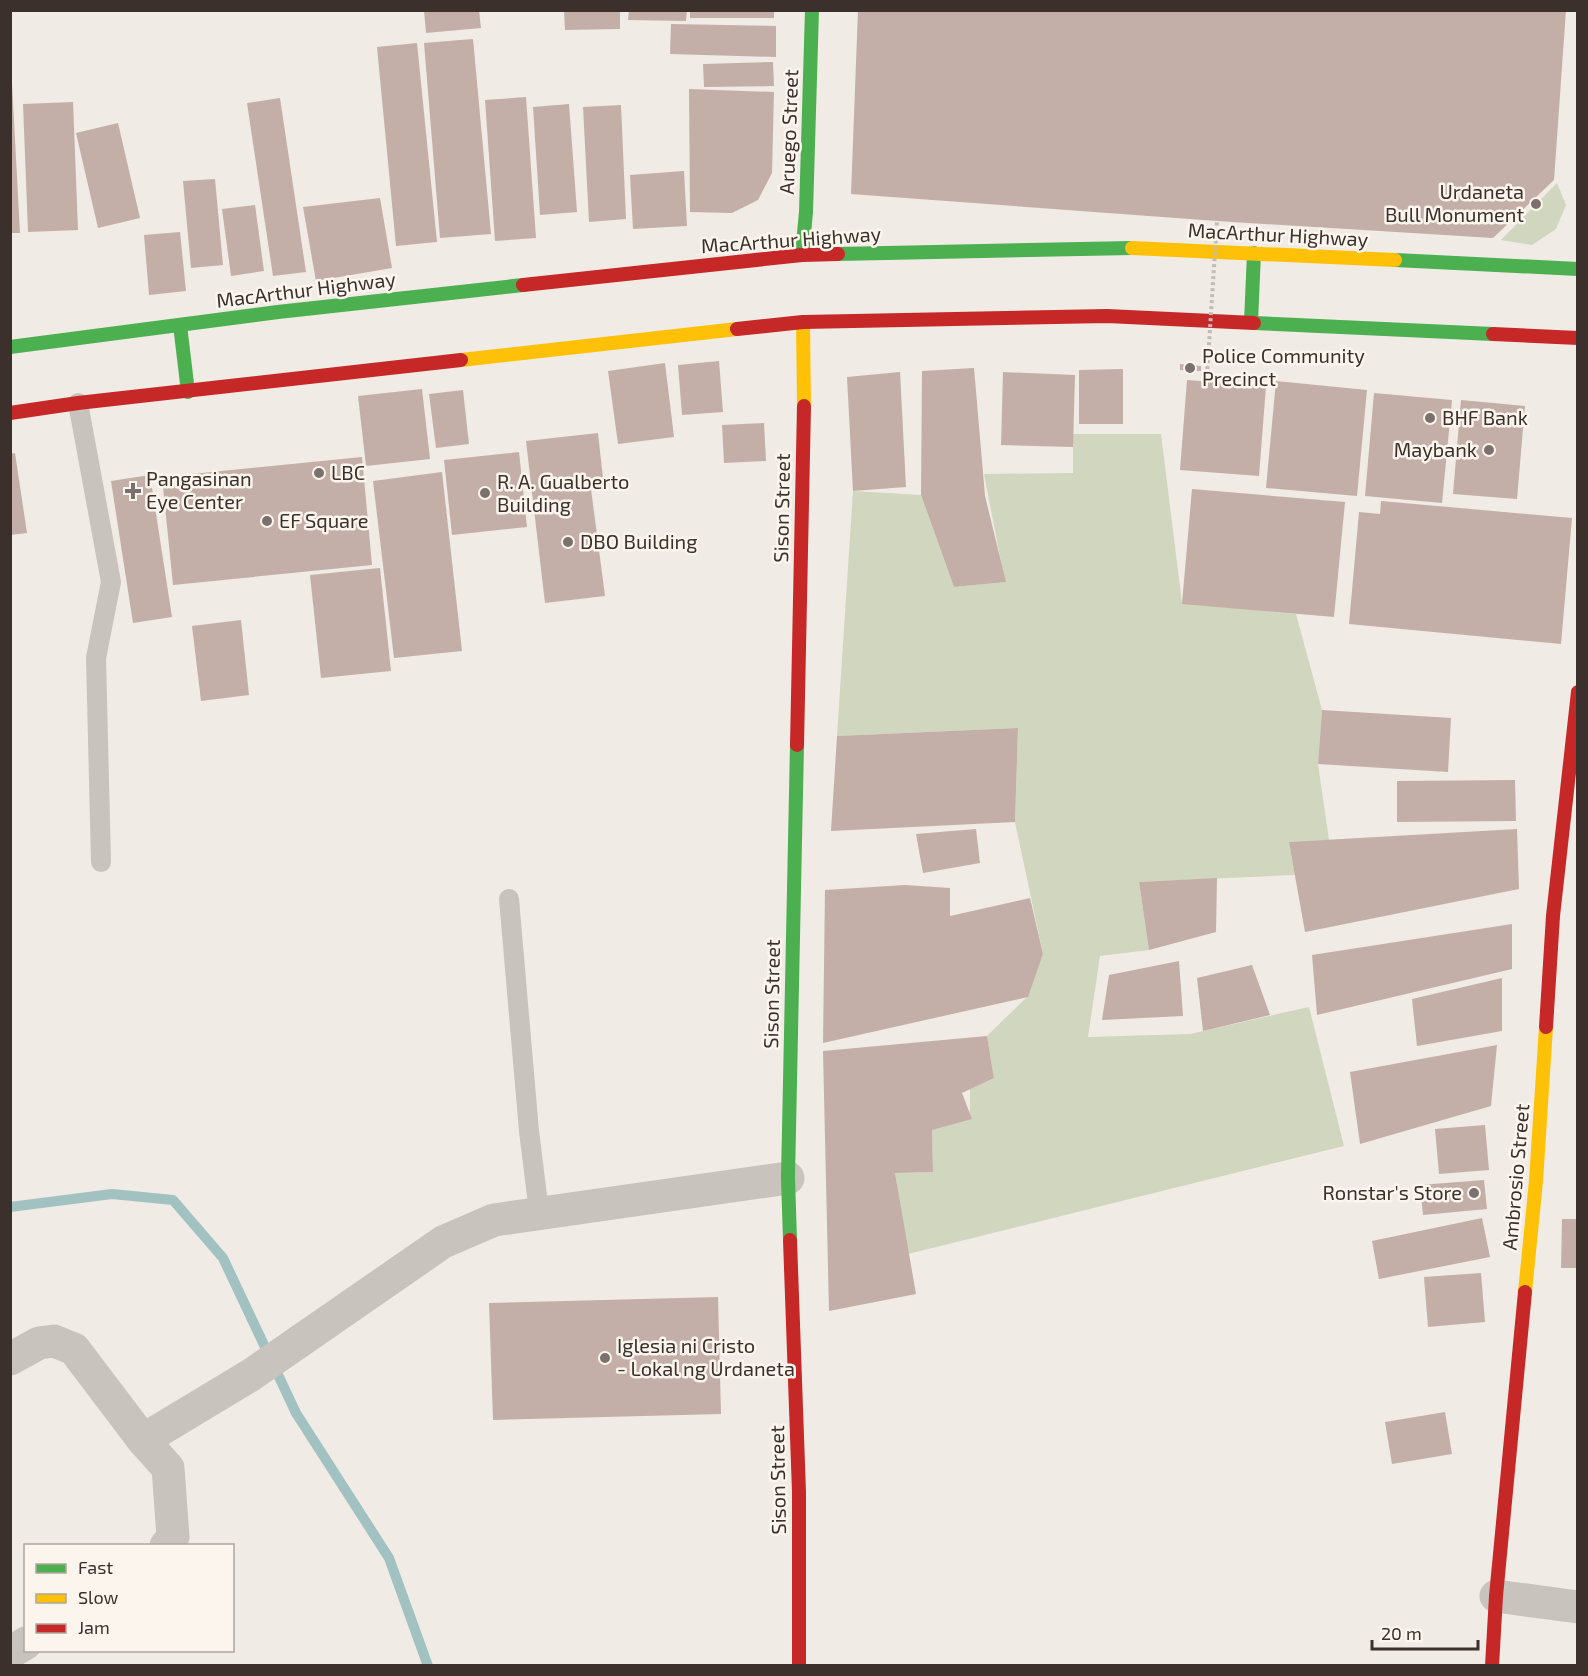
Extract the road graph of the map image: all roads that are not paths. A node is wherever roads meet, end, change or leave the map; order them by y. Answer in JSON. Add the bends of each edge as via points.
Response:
{"nodes":[{"id":1,"x":812,"y":10,"type":"edge"},
{"id":2,"x":1254,"y":254,"type":"junction"},
{"id":3,"x":802,"y":255,"type":"junction"},
{"id":4,"x":1578,"y":269,"type":"edge"},
{"id":5,"x":803,"y":322,"type":"junction"},
{"id":6,"x":1251,"y":322,"type":"junction"},
{"id":7,"x":180,"y":325,"type":"junction"},
{"id":8,"x":1578,"y":338,"type":"edge"},
{"id":9,"x":10,"y":347,"type":"edge"},
{"id":10,"x":188,"y":392,"type":"junction"},
{"id":11,"x":78,"y":403,"type":"junction"},
{"id":12,"x":10,"y":413,"type":"edge"},
{"id":13,"x":1578,"y":692,"type":"edge"},
{"id":14,"x":101,"y":862,"type":"dead end"},
{"id":15,"x":509,"y":899,"type":"dead end"},
{"id":16,"x":788,"y":1178,"type":"junction"},
{"id":17,"x":539,"y":1212,"type":"junction"},
{"id":18,"x":10,"y":1359,"type":"edge"},
{"id":19,"x":143,"y":1440,"type":"junction"},
{"id":20,"x":167,"y":1544,"type":"edge"},
{"id":21,"x":1496,"y":1596,"type":"junction"},
{"id":22,"x":1578,"y":1607,"type":"edge"},
{"id":23,"x":24,"y":1644,"type":"edge"},
{"id":24,"x":10,"y":1653,"type":"edge"},
{"id":25,"x":799,"y":1665,"type":"edge"},
{"id":26,"x":1491,"y":1665,"type":"edge"}],
"edges":[{"from":1,"to":3,"type":"main road","name":"Aruego Street"},
{"from":2,"to":3,"type":"main road","name":"MacArthur Highway","via":[[1110,247]]},
{"from":2,"to":4,"type":"main road","name":"MacArthur Highway"},
{"from":2,"to":6,"type":"main road"},
{"from":3,"to":7,"type":"main road","name":"MacArthur Highway"},
{"from":5,"to":6,"type":"main road","via":[[1107,316]]},
{"from":5,"to":10,"type":"main road"},
{"from":5,"to":16,"type":"main road","name":"Sison Street"},
{"from":6,"to":8,"type":"main road"},
{"from":7,"to":9,"type":"main road","name":"MacArthur Highway"},
{"from":7,"to":10,"type":"main road"},
{"from":10,"to":11,"type":"main road"},
{"from":11,"to":12,"type":"main road"},
{"from":11,"to":14,"type":"lane","via":[[111,582],[96,658]]},
{"from":13,"to":21,"type":"main road","name":"Ambrosio Street","via":[[1553,916],[1536,1181]]},
{"from":15,"to":17,"type":"lane"},
{"from":16,"to":17,"type":"street"},
{"from":16,"to":25,"type":"main road","name":"Sison Street","via":[[799,1492]]},
{"from":17,"to":19,"type":"street","via":[[494,1220],[443,1242],[251,1375]]},
{"from":18,"to":19,"type":"street","via":[[39,1343],[54,1341],[74,1349]]},
{"from":19,"to":20,"type":"street","via":[[168,1468],[173,1537]]},
{"from":21,"to":22,"type":"street"},
{"from":21,"to":26,"type":"main road","name":"Ambrosio Street"},
{"from":23,"to":24,"type":"street"}]}
